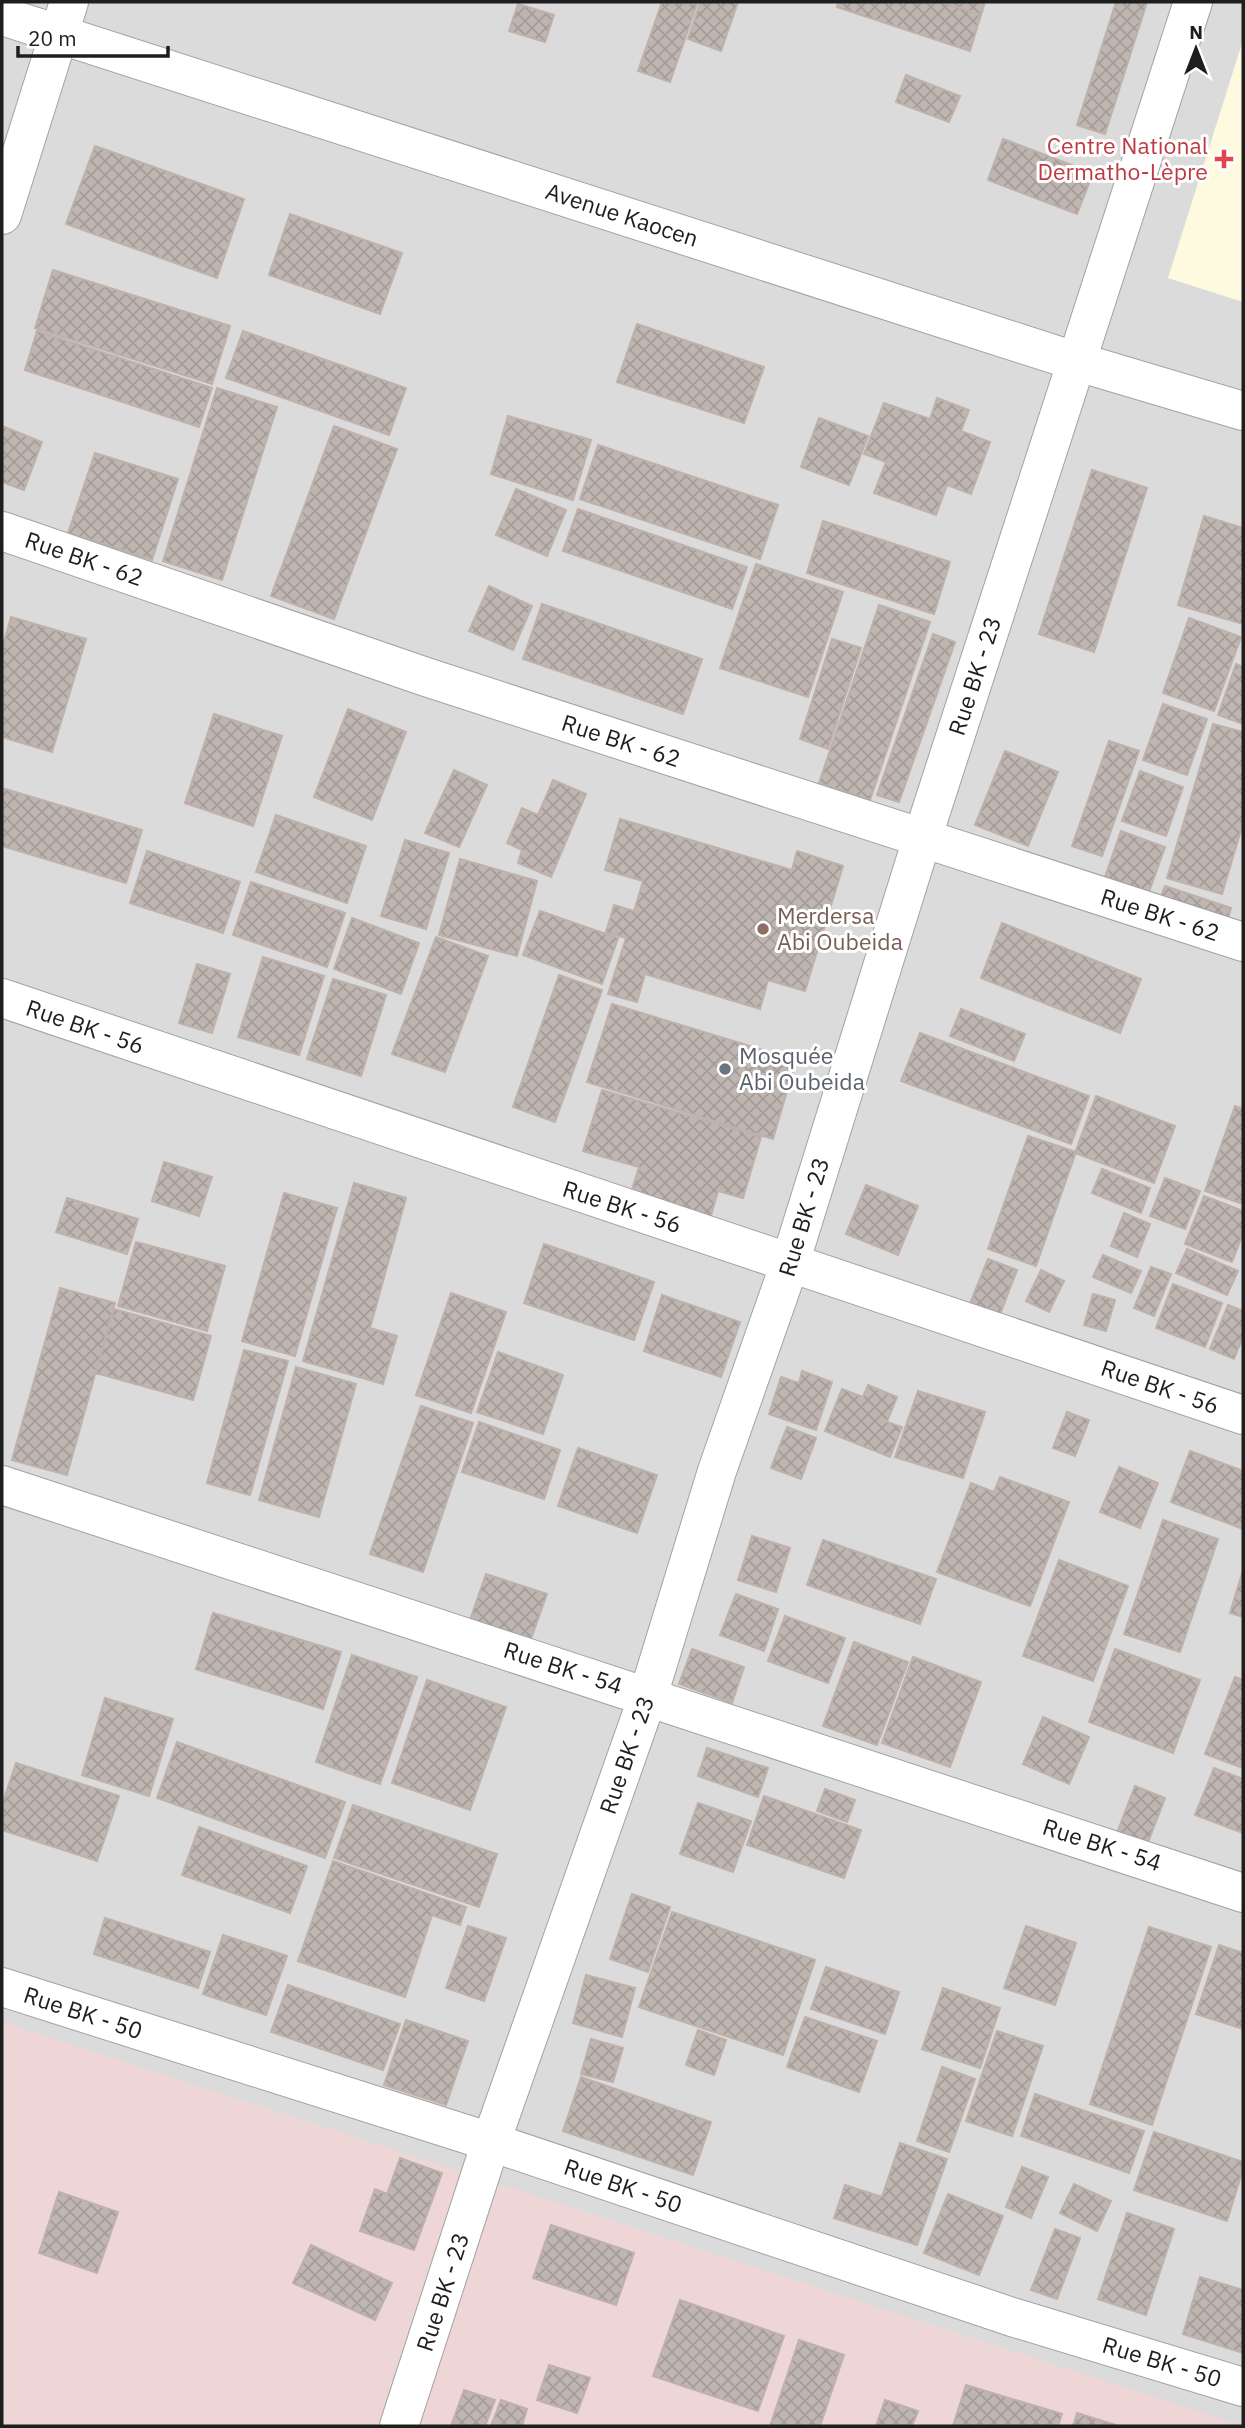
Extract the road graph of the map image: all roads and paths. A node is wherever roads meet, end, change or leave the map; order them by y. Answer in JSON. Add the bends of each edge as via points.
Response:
{"nodes":[{"id":1,"x":1193,"y":2,"type":"edge"},
{"id":2,"x":2,"y":16,"type":"edge"},
{"id":3,"x":64,"y":18,"type":"edge"},
{"id":4,"x":2,"y":215,"type":"edge"},
{"id":5,"x":1078,"y":362,"type":"junction"},
{"id":6,"x":1243,"y":411,"type":"edge"},
{"id":7,"x":2,"y":531,"type":"edge"},
{"id":8,"x":922,"y":839,"type":"junction"},
{"id":9,"x":1243,"y":942,"type":"edge"},
{"id":10,"x":2,"y":998,"type":"edge"},
{"id":11,"x":790,"y":1263,"type":"junction"},
{"id":12,"x":1243,"y":1415,"type":"edge"},
{"id":13,"x":2,"y":1485,"type":"edge"},
{"id":14,"x":648,"y":1696,"type":"junction"},
{"id":15,"x":1243,"y":1893,"type":"edge"},
{"id":16,"x":2,"y":1987,"type":"edge"},
{"id":17,"x":491,"y":2142,"type":"junction"},
{"id":18,"x":1243,"y":2387,"type":"edge"},
{"id":19,"x":399,"y":2426,"type":"edge"}],
"edges":[{"from":1,"to":5,"type":"street","name":"Rue BK - 23"},
{"from":2,"to":3,"type":"street","name":"Avenue Kaocen"},
{"from":3,"to":4,"type":"street"},
{"from":3,"to":5,"type":"street","name":"Avenue Kaocen"},
{"from":5,"to":6,"type":"street","name":"Avenue Kaocen"},
{"from":5,"to":8,"type":"street","name":"Rue BK - 23"},
{"from":7,"to":8,"type":"street","name":"Rue BK - 62","via":[[426,677]]},
{"from":8,"to":9,"type":"street","name":"Rue BK - 62"},
{"from":8,"to":11,"type":"street","name":"Rue BK - 23"},
{"from":10,"to":11,"type":"street","name":"Rue BK - 56"},
{"from":11,"to":12,"type":"street","name":"Rue BK - 56"},
{"from":11,"to":14,"type":"street","name":"Rue BK - 23","via":[[717,1471]]},
{"from":13,"to":14,"type":"street","name":"Rue BK - 54"},
{"from":14,"to":15,"type":"street","name":"Rue BK - 54"},
{"from":14,"to":17,"type":"street","name":"Rue BK - 23"},
{"from":16,"to":17,"type":"street","name":"Rue BK - 50"},
{"from":17,"to":18,"type":"street","name":"Rue BK - 50","via":[[1012,2317]]},
{"from":17,"to":19,"type":"street","name":"Rue BK - 23"}]}
